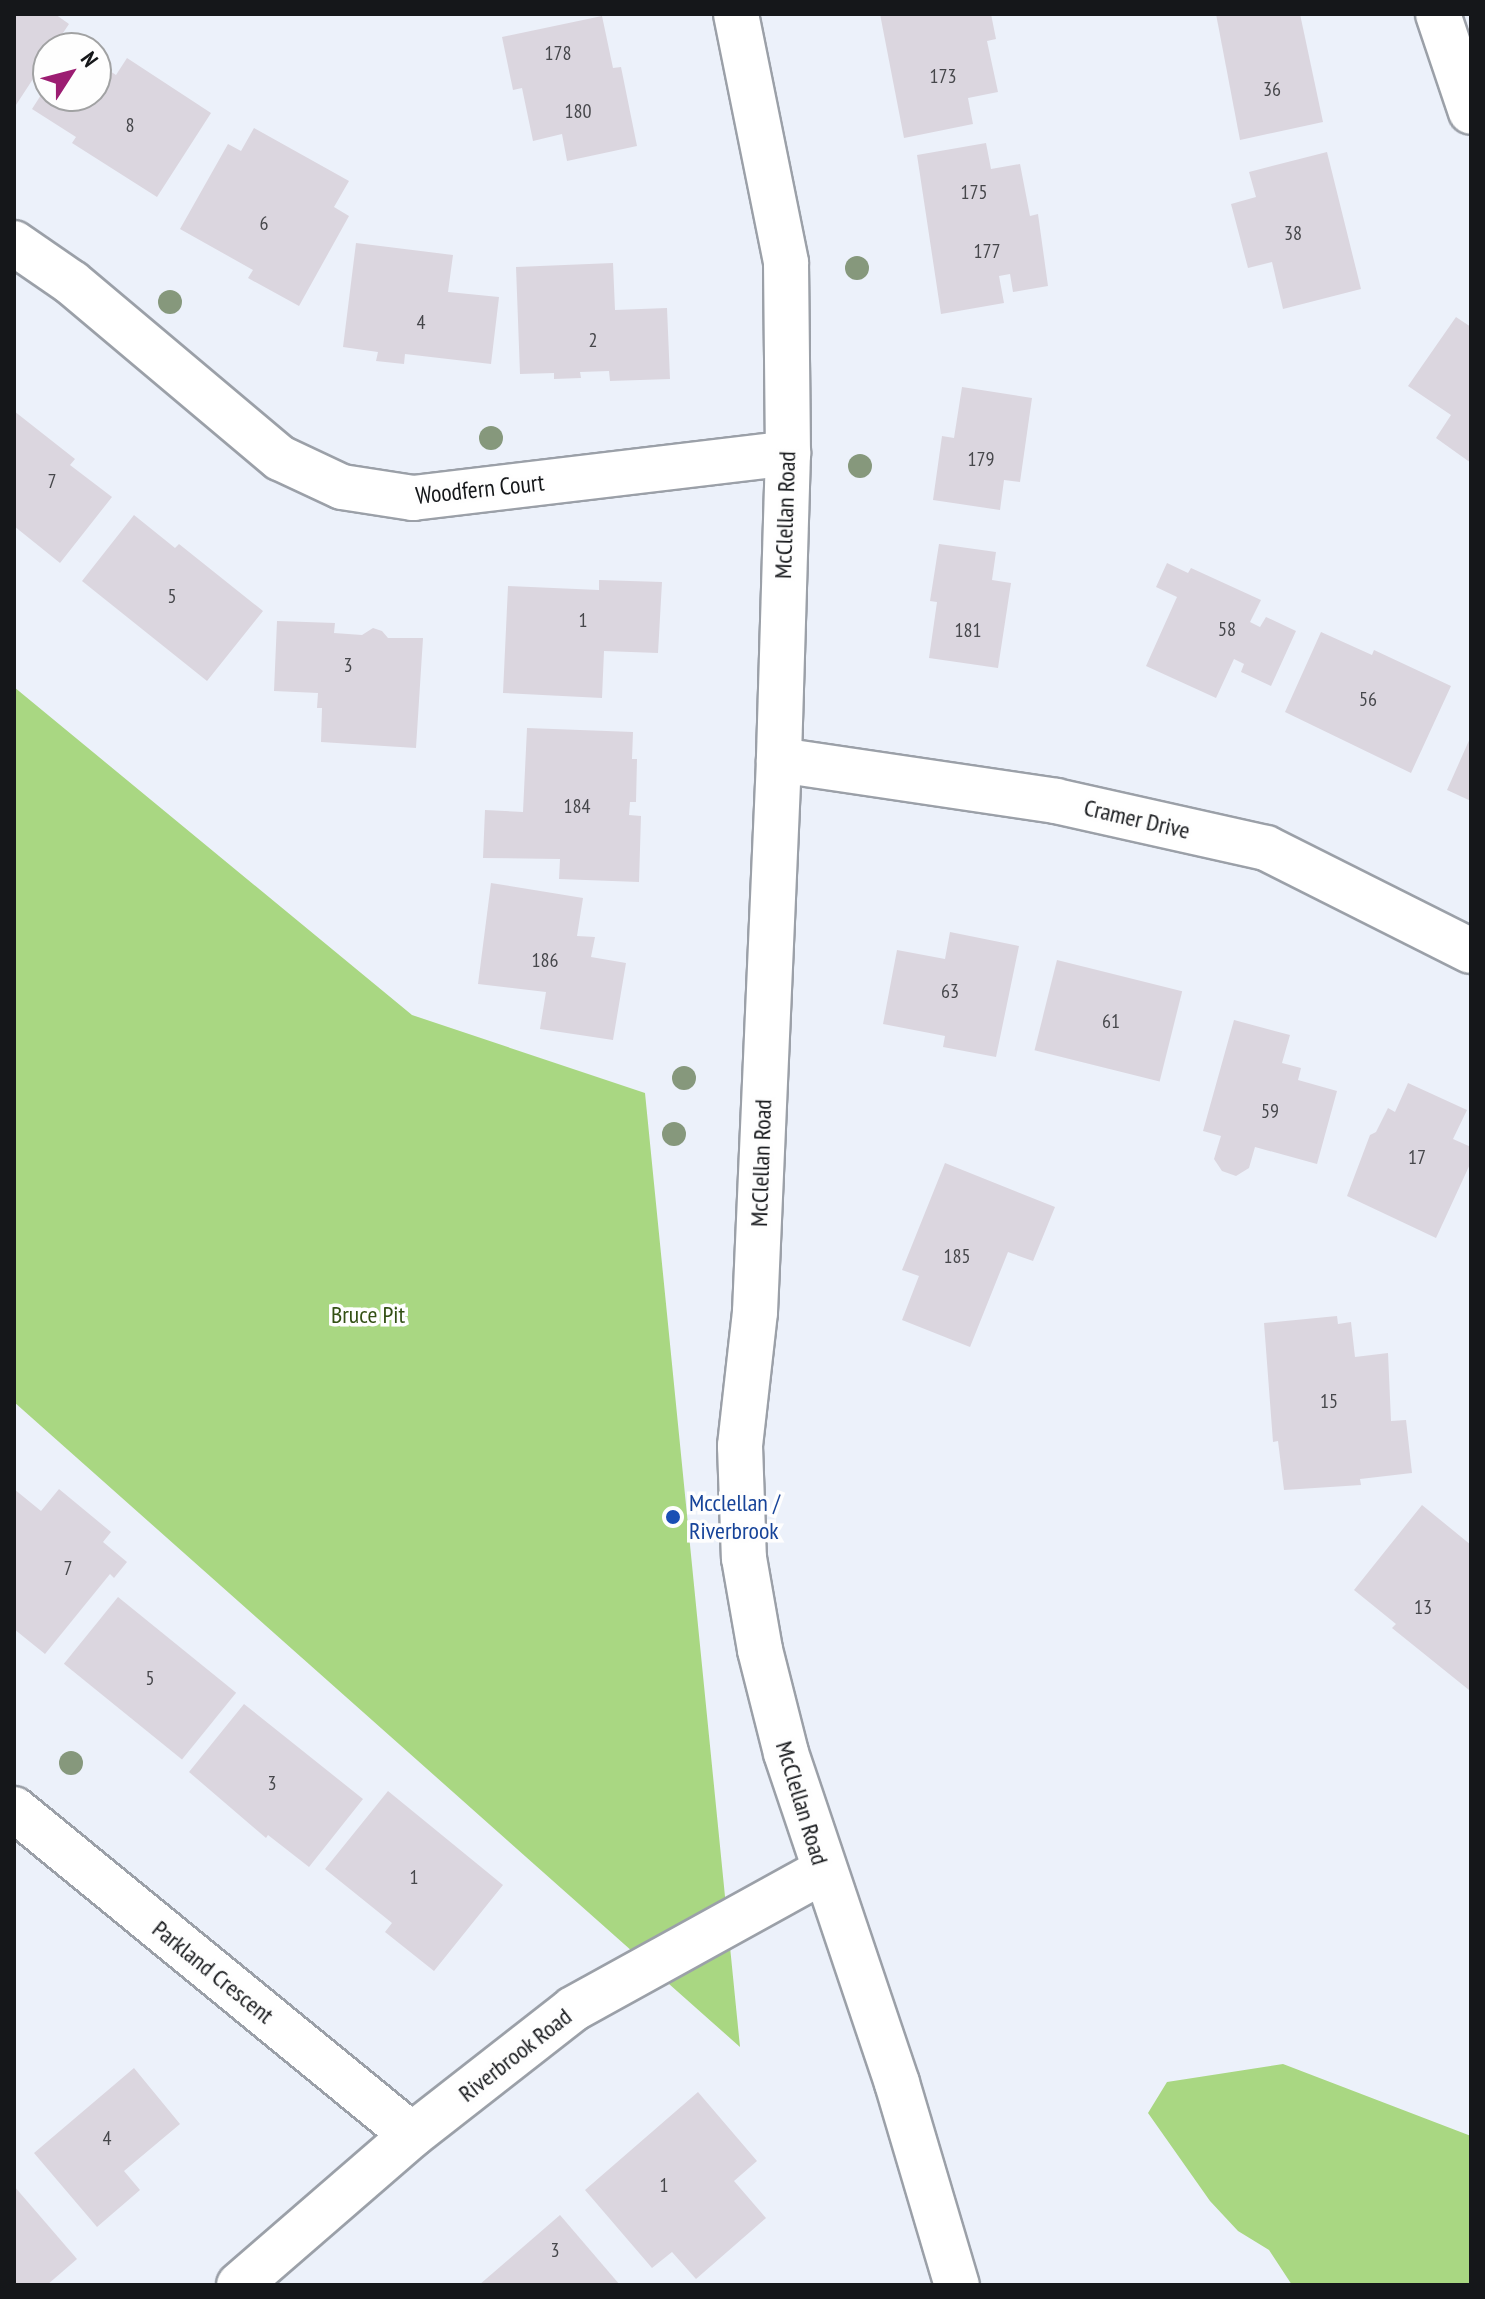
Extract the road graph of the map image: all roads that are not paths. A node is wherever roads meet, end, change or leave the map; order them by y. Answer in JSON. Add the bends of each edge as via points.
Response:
{"nodes":[{"id":1,"x":736,"y":14,"type":"edge"},
{"id":2,"x":1438,"y":14,"type":"edge"},
{"id":3,"x":1471,"y":112,"type":"edge"},
{"id":4,"x":14,"y":243,"type":"edge"},
{"id":5,"x":788,"y":453,"type":"junction"},
{"id":6,"x":779,"y":760,"type":"junction"},
{"id":7,"x":1471,"y":951,"type":"edge"},
{"id":8,"x":14,"y":1809,"type":"edge"},
{"id":9,"x":823,"y":1871,"type":"junction"},
{"id":10,"x":412,"y":2135,"type":"junction"},
{"id":11,"x":239,"y":2285,"type":"edge"},
{"id":12,"x":957,"y":2285,"type":"edge"}],
"edges":[{"from":1,"to":5,"type":"street","name":"McClellan Road","via":[[786,263]]},
{"from":2,"to":3,"type":"street"},
{"from":4,"to":5,"type":"street","name":"Woodfern Court","via":[[72,283],[280,458],[342,487],[413,498]]},
{"from":5,"to":6,"type":"street","name":"McClellan Road"},
{"from":6,"to":7,"type":"street","name":"Cramer Drive","via":[[1056,801],[1266,848]]},
{"from":6,"to":9,"type":"street","name":"McClellan Road","via":[[755,1312],[740,1446],[744,1558],[760,1650]]},
{"from":8,"to":10,"type":"street","name":"Parkland Crescent"},
{"from":9,"to":10,"type":"street","name":"Riverbrook Road","via":[[573,2009]]},
{"from":9,"to":12,"type":"street","name":"McClellan Road","via":[[897,2083]]},
{"from":10,"to":11,"type":"street","name":"Riverbrook Road"}]}
